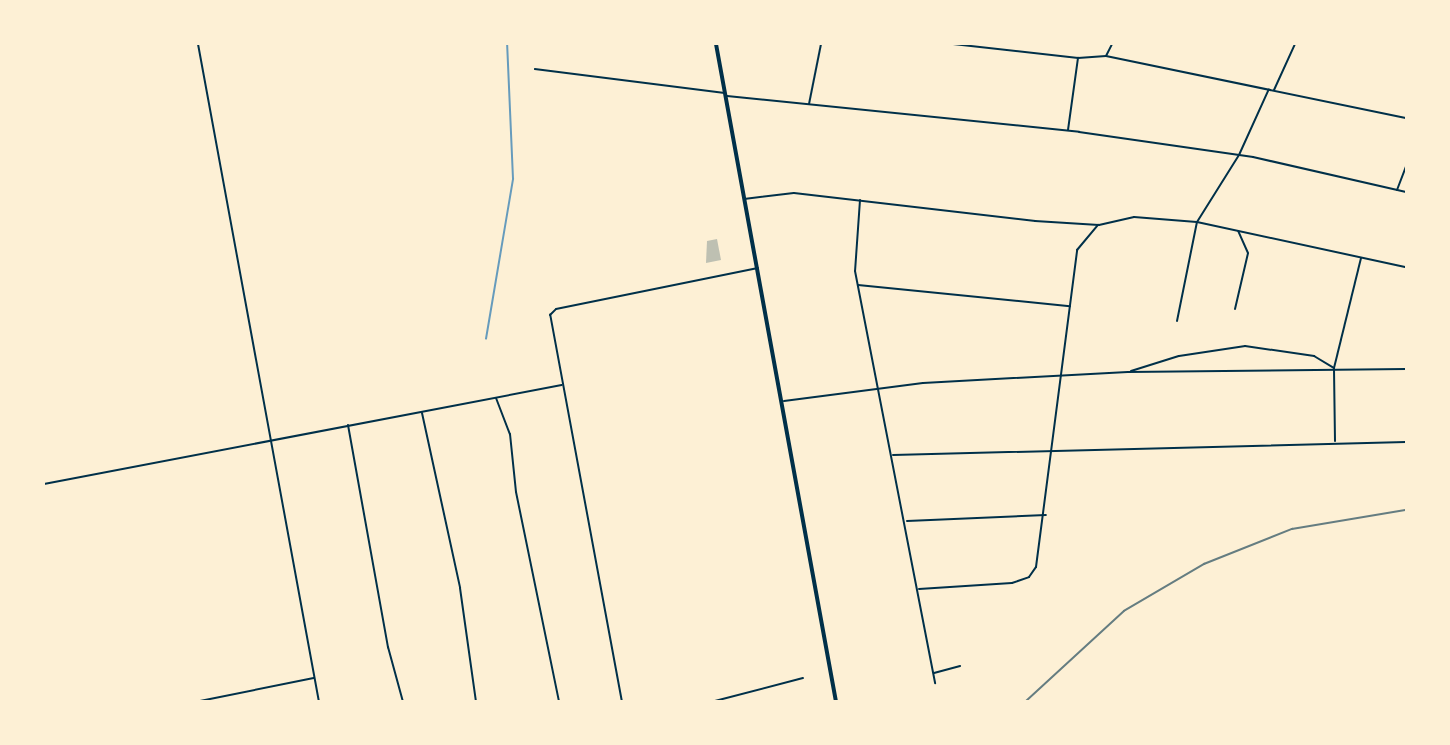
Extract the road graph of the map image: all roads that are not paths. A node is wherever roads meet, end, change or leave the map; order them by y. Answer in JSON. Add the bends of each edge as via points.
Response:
{"nodes":[{"id":1,"x":198,"y":44,"type":"edge"},
{"id":2,"x":716,"y":44,"type":"edge"},
{"id":3,"x":821,"y":44,"type":"edge"},
{"id":4,"x":953,"y":44,"type":"edge"},
{"id":5,"x":1112,"y":44,"type":"edge"},
{"id":6,"x":1294,"y":44,"type":"edge"},
{"id":7,"x":1106,"y":56,"type":"junction"},
{"id":8,"x":1078,"y":58,"type":"junction"},
{"id":9,"x":535,"y":69,"type":"dead end"},
{"id":10,"x":1269,"y":89,"type":"junction"},
{"id":11,"x":1274,"y":90,"type":"junction"},
{"id":12,"x":724,"y":95,"type":"junction"},
{"id":13,"x":809,"y":104,"type":"junction"},
{"id":14,"x":1407,"y":118,"type":"edge"},
{"id":15,"x":1068,"y":131,"type":"junction"},
{"id":16,"x":1239,"y":155,"type":"junction"},
{"id":17,"x":1407,"y":166,"type":"edge"},
{"id":18,"x":1397,"y":190,"type":"junction"},
{"id":19,"x":1407,"y":192,"type":"edge"},
{"id":20,"x":744,"y":199,"type":"junction"},
{"id":21,"x":860,"y":200,"type":"junction"},
{"id":22,"x":1197,"y":222,"type":"junction"},
{"id":23,"x":1099,"y":225,"type":"junction"},
{"id":24,"x":1238,"y":231,"type":"junction"},
{"id":25,"x":1361,"y":258,"type":"junction"},
{"id":26,"x":1407,"y":267,"type":"edge"},
{"id":27,"x":758,"y":268,"type":"junction"},
{"id":28,"x":858,"y":285,"type":"junction"},
{"id":29,"x":1071,"y":306,"type":"junction"},
{"id":30,"x":1235,"y":309,"type":"dead end"},
{"id":31,"x":1178,"y":321,"type":"dead end"},
{"id":32,"x":1334,"y":368,"type":"junction"},
{"id":33,"x":1407,"y":369,"type":"edge"},
{"id":34,"x":1128,"y":372,"type":"junction"},
{"id":35,"x":1062,"y":377,"type":"junction"},
{"id":36,"x":563,"y":385,"type":"junction"},
{"id":37,"x":880,"y":389,"type":"junction"},
{"id":38,"x":496,"y":398,"type":"junction"},
{"id":39,"x":784,"y":401,"type":"junction"},
{"id":40,"x":422,"y":412,"type":"junction"},
{"id":41,"x":348,"y":425,"type":"junction"},
{"id":42,"x":273,"y":441,"type":"junction"},
{"id":43,"x":1335,"y":441,"type":"junction"},
{"id":44,"x":1407,"y":442,"type":"edge"},
{"id":45,"x":1054,"y":449,"type":"junction"},
{"id":46,"x":893,"y":455,"type":"junction"},
{"id":47,"x":44,"y":484,"type":"edge"},
{"id":48,"x":1046,"y":515,"type":"junction"},
{"id":49,"x":907,"y":521,"type":"junction"},
{"id":50,"x":919,"y":589,"type":"junction"},
{"id":51,"x":960,"y":666,"type":"dead end"},
{"id":52,"x":934,"y":673,"type":"junction"},
{"id":53,"x":314,"y":678,"type":"junction"},
{"id":54,"x":803,"y":678,"type":"dead end"},
{"id":55,"x":935,"y":683,"type":"dead end"},
{"id":56,"x":195,"y":702,"type":"edge"},
{"id":57,"x":319,"y":702,"type":"edge"},
{"id":58,"x":404,"y":702,"type":"edge"},
{"id":59,"x":476,"y":702,"type":"edge"},
{"id":60,"x":560,"y":702,"type":"edge"},
{"id":61,"x":622,"y":702,"type":"edge"},
{"id":62,"x":711,"y":702,"type":"edge"},
{"id":63,"x":836,"y":702,"type":"edge"}],
"edges":[{"from":1,"to":42,"type":"street"},
{"from":2,"to":12,"type":"main road"},
{"from":3,"to":13,"type":"street"},
{"from":4,"to":8,"type":"street"},
{"from":5,"to":7,"type":"street"},
{"from":6,"to":11,"type":"street"},
{"from":7,"to":8,"type":"street"},
{"from":7,"to":10,"type":"street"},
{"from":8,"to":15,"type":"street"},
{"from":9,"to":12,"type":"lane","via":[[618,76]]},
{"from":10,"to":11,"type":"street"},
{"from":10,"to":16,"type":"street"},
{"from":11,"to":14,"type":"street"},
{"from":12,"to":13,"type":"street"},
{"from":12,"to":20,"type":"main road"},
{"from":13,"to":15,"type":"street"},
{"from":15,"to":16,"type":"street"},
{"from":16,"to":18,"type":"street"},
{"from":16,"to":22,"type":"street"},
{"from":17,"to":18,"type":"street"},
{"from":18,"to":19,"type":"street"},
{"from":20,"to":21,"type":"street","via":[[770,192]]},
{"from":20,"to":27,"type":"main road"},
{"from":21,"to":23,"type":"street"},
{"from":21,"to":28,"type":"street","via":[[853,244]]},
{"from":22,"to":23,"type":"street","via":[[1134,217]]},
{"from":22,"to":24,"type":"street"},
{"from":22,"to":31,"type":"street"},
{"from":23,"to":29,"type":"street","via":[[1078,246]]},
{"from":24,"to":25,"type":"street"},
{"from":24,"to":30,"type":"street","via":[[1248,253]]},
{"from":25,"to":26,"type":"street"},
{"from":25,"to":32,"type":"street"},
{"from":27,"to":36,"type":"street","via":[[551,312]]},
{"from":27,"to":39,"type":"main road"},
{"from":28,"to":29,"type":"street"},
{"from":28,"to":37,"type":"street"},
{"from":29,"to":35,"type":"street"},
{"from":32,"to":33,"type":"street"},
{"from":32,"to":34,"type":"street"},
{"from":32,"to":34,"type":"street","via":[[1314,356],[1245,346],[1179,356]]},
{"from":32,"to":43,"type":"street"},
{"from":34,"to":35,"type":"street"},
{"from":35,"to":37,"type":"street"},
{"from":35,"to":45,"type":"street"},
{"from":36,"to":38,"type":"street"},
{"from":36,"to":61,"type":"street"},
{"from":37,"to":39,"type":"street"},
{"from":37,"to":46,"type":"street"},
{"from":38,"to":40,"type":"street"},
{"from":38,"to":60,"type":"street","via":[[508,424],[516,492]]},
{"from":39,"to":63,"type":"main road"},
{"from":40,"to":41,"type":"street"},
{"from":40,"to":59,"type":"street","via":[[460,588]]},
{"from":41,"to":42,"type":"street"},
{"from":41,"to":58,"type":"street","via":[[388,646]]},
{"from":42,"to":47,"type":"street"},
{"from":42,"to":53,"type":"street"},
{"from":43,"to":44,"type":"street"},
{"from":43,"to":45,"type":"street"},
{"from":45,"to":46,"type":"street"},
{"from":45,"to":48,"type":"street"},
{"from":46,"to":49,"type":"street"},
{"from":48,"to":49,"type":"street"},
{"from":48,"to":50,"type":"street","via":[[1036,567],[1029,578],[1012,583]]},
{"from":49,"to":50,"type":"street"},
{"from":50,"to":52,"type":"street"},
{"from":51,"to":52,"type":"street"},
{"from":52,"to":55,"type":"street"},
{"from":53,"to":56,"type":"street"},
{"from":53,"to":57,"type":"street"},
{"from":54,"to":62,"type":"street"}]}
